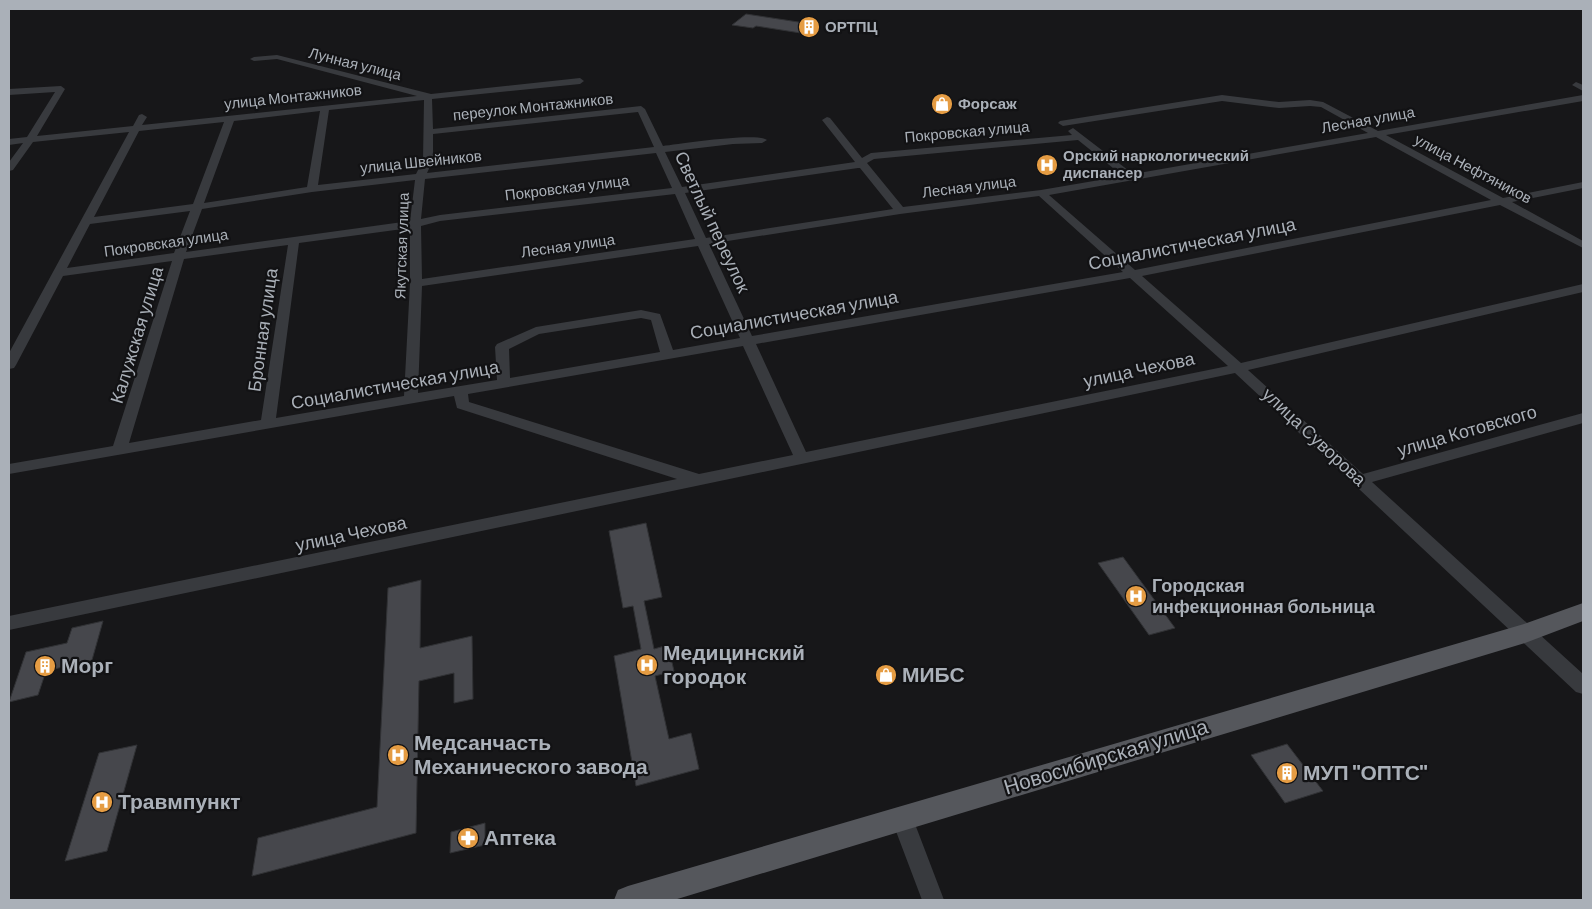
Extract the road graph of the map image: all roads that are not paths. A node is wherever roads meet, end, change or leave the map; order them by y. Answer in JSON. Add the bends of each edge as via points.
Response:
{"nodes":[{"id":1,"x":254,"y":59,"type":"dead end"},
{"id":2,"x":580,"y":81,"type":"dead end"},
{"id":3,"x":9,"y":92,"type":"edge"},
{"id":4,"x":428,"y":96,"type":"junction"},
{"id":5,"x":1583,"y":98,"type":"edge"},
{"id":6,"x":325,"y":108,"type":"junction"},
{"id":7,"x":641,"y":109,"type":"joint"},
{"id":8,"x":142,"y":117,"type":"dead end"},
{"id":9,"x":230,"y":118,"type":"junction"},
{"id":10,"x":827,"y":120,"type":"dead end"},
{"id":11,"x":136,"y":128,"type":"junction"},
{"id":12,"x":429,"y":132,"type":"junction"},
{"id":13,"x":1375,"y":134,"type":"junction"},
{"id":14,"x":1080,"y":137,"type":"junction"},
{"id":15,"x":30,"y":140,"type":"junction"},
{"id":16,"x":762,"y":140,"type":"dead end"},
{"id":17,"x":9,"y":142,"type":"edge"},
{"id":18,"x":659,"y":150,"type":"junction"},
{"id":19,"x":862,"y":163,"type":"junction"},
{"id":20,"x":9,"y":168,"type":"edge"},
{"id":21,"x":420,"y":177,"type":"junction"},
{"id":22,"x":1131,"y":177,"type":"junction"},
{"id":23,"x":1583,"y":185,"type":"edge"},
{"id":24,"x":312,"y":189,"type":"junction"},
{"id":25,"x":677,"y":189,"type":"junction"},
{"id":26,"x":1041,"y":193,"type":"junction"},
{"id":27,"x":1502,"y":201,"type":"junction"},
{"id":28,"x":196,"y":207,"type":"junction"},
{"id":29,"x":900,"y":211,"type":"junction"},
{"id":30,"x":85,"y":221,"type":"junction"},
{"id":31,"x":415,"y":224,"type":"junction"},
{"id":32,"x":294,"y":241,"type":"junction"},
{"id":33,"x":701,"y":242,"type":"junction"},
{"id":34,"x":1583,"y":245,"type":"edge"},
{"id":35,"x":179,"y":256,"type":"junction"},
{"id":36,"x":57,"y":273,"type":"junction"},
{"id":37,"x":1134,"y":274,"type":"junction"},
{"id":38,"x":416,"y":283,"type":"junction"},
{"id":39,"x":1583,"y":288,"type":"edge"},
{"id":40,"x":747,"y":341,"type":"junction"},
{"id":41,"x":668,"y":355,"type":"junction"},
{"id":42,"x":9,"y":365,"type":"edge"},
{"id":43,"x":1238,"y":368,"type":"junction"},
{"id":44,"x":504,"y":384,"type":"junction"},
{"id":45,"x":461,"y":391,"type":"junction"},
{"id":46,"x":411,"y":399,"type":"junction"},
{"id":47,"x":1583,"y":418,"type":"edge"},
{"id":48,"x":268,"y":425,"type":"junction"},
{"id":49,"x":120,"y":450,"type":"junction"},
{"id":50,"x":802,"y":459,"type":"junction"},
{"id":51,"x":9,"y":469,"type":"edge"},
{"id":52,"x":701,"y":480,"type":"junction"},
{"id":53,"x":1360,"y":480,"type":"junction"},
{"id":54,"x":1583,"y":612,"type":"edge"},
{"id":55,"x":9,"y":623,"type":"edge"},
{"id":56,"x":1525,"y":633,"type":"junction"},
{"id":57,"x":1583,"y":686,"type":"edge"},
{"id":58,"x":902,"y":818,"type":"junction"},
{"id":59,"x":628,"y":900,"type":"edge"},
{"id":60,"x":933,"y":900,"type":"edge"}],
"edges":[{"from":1,"to":4,"type":"street","name":"Лунная улица","via":[[276,57]]},
{"from":2,"to":4,"type":"street","name":"улица Монтажников"},
{"from":3,"to":15,"type":"street","via":[[61,89]]},
{"from":4,"to":6,"type":"street","name":"улица Монтажников"},
{"from":4,"to":12,"type":"street","name":"Якутская улица","via":[[426,118]]},
{"from":5,"to":13,"type":"street","name":"Лесная улица"},
{"from":6,"to":9,"type":"street","name":"улица Монтажников"},
{"from":6,"to":24,"type":"street"},
{"from":7,"to":12,"type":"street","name":"переулок Монтажников"},
{"from":7,"to":18,"type":"street","name":"Светлый переулок"},
{"from":8,"to":11,"type":"street"},
{"from":9,"to":11,"type":"street","name":"улица Монтажников"},
{"from":9,"to":28,"type":"street","name":"Калужская улица"},
{"from":10,"to":19,"type":"street"},
{"from":11,"to":15,"type":"street","name":"улица Монтажников"},
{"from":11,"to":30,"type":"street"},
{"from":12,"to":21,"type":"street","name":"Якутская улица","via":[[428,160]]},
{"from":13,"to":14,"type":"street","name":"улица Нефтяников","via":[[1323,105],[1279,105],[1222,98],[1063,123]]},
{"from":13,"to":22,"type":"street","name":"Лесная улица"},
{"from":13,"to":27,"type":"street","name":"улица Нефтяников"},
{"from":14,"to":19,"type":"street","name":"Покровская улица","via":[[872,156]]},
{"from":14,"to":22,"type":"street"},
{"from":15,"to":17,"type":"street","name":"улица Монтажников"},
{"from":15,"to":20,"type":"street"},
{"from":16,"to":18,"type":"street","name":"улица Швейников"},
{"from":18,"to":21,"type":"street","name":"улица Швейников"},
{"from":18,"to":25,"type":"street","name":"Светлый переулок"},
{"from":19,"to":25,"type":"street","name":"Покровская улица"},
{"from":19,"to":29,"type":"street"},
{"from":21,"to":24,"type":"street","name":"улица Швейников"},
{"from":21,"to":31,"type":"street","name":"Якутская улица"},
{"from":22,"to":26,"type":"street","name":"Лесная улица"},
{"from":23,"to":27,"type":"street","name":"Социалистическая улица"},
{"from":24,"to":28,"type":"street","name":"улица Швейников"},
{"from":25,"to":31,"type":"street","name":"Покровская улица","via":[[440,218]]},
{"from":25,"to":33,"type":"street","name":"Светлый переулок"},
{"from":26,"to":29,"type":"street","name":"Лесная улица"},
{"from":26,"to":37,"type":"street","name":"улица Суворова"},
{"from":27,"to":34,"type":"street","name":"улица Нефтяников"},
{"from":27,"to":37,"type":"street","name":"Социалистическая улица"},
{"from":28,"to":30,"type":"street","name":"улица Швейников"},
{"from":28,"to":35,"type":"street","name":"Калужская улица"},
{"from":29,"to":33,"type":"street","name":"Лесная улица"},
{"from":30,"to":36,"type":"street"},
{"from":31,"to":32,"type":"street","name":"Покровская улица"},
{"from":31,"to":38,"type":"street","name":"Якутская улица"},
{"from":32,"to":35,"type":"street","name":"Покровская улица"},
{"from":32,"to":48,"type":"street","name":"Бронная улица"},
{"from":33,"to":38,"type":"street","name":"Лесная улица"},
{"from":33,"to":40,"type":"street","name":"Светлый переулок"},
{"from":35,"to":36,"type":"street","name":"Покровская улица"},
{"from":35,"to":49,"type":"street","name":"Калужская улица"},
{"from":36,"to":42,"type":"street"},
{"from":37,"to":40,"type":"street","name":"Социалистическая улица"},
{"from":37,"to":43,"type":"street","name":"улица Суворова"},
{"from":38,"to":46,"type":"street","name":"Якутская улица"},
{"from":39,"to":43,"type":"street","name":"улица Чехова"},
{"from":40,"to":41,"type":"street","name":"Социалистическая улица"},
{"from":40,"to":50,"type":"street","name":"Светлый переулок"},
{"from":41,"to":44,"type":"street","name":"Социалистическая улица"},
{"from":41,"to":44,"type":"street","via":[[656,317],[641,314],[536,331],[502,347]]},
{"from":43,"to":50,"type":"street","name":"улица Чехова"},
{"from":43,"to":53,"type":"street","name":"улица Суворова"},
{"from":44,"to":45,"type":"street","name":"Социалистическая улица"},
{"from":45,"to":46,"type":"street","name":"Социалистическая улица"},
{"from":45,"to":52,"type":"street","name":"улица Чехова","via":[[462,405]]},
{"from":46,"to":48,"type":"street","name":"Социалистическая улица"},
{"from":47,"to":53,"type":"street","name":"улица Котовского"},
{"from":48,"to":49,"type":"street","name":"Социалистическая улица"},
{"from":49,"to":51,"type":"street","name":"Социалистическая улица"},
{"from":50,"to":52,"type":"street","name":"улица Чехова"},
{"from":52,"to":55,"type":"street","name":"улица Чехова"},
{"from":53,"to":56,"type":"street","name":"улица Суворова"},
{"from":54,"to":56,"type":"main road","name":"Новосибирская улица"},
{"from":56,"to":57,"type":"street","name":"улица Суворова"},
{"from":56,"to":58,"type":"main road","name":"Новосибирская улица"},
{"from":58,"to":59,"type":"main road","name":"Новосибирская улица"},
{"from":58,"to":60,"type":"street"}]}
